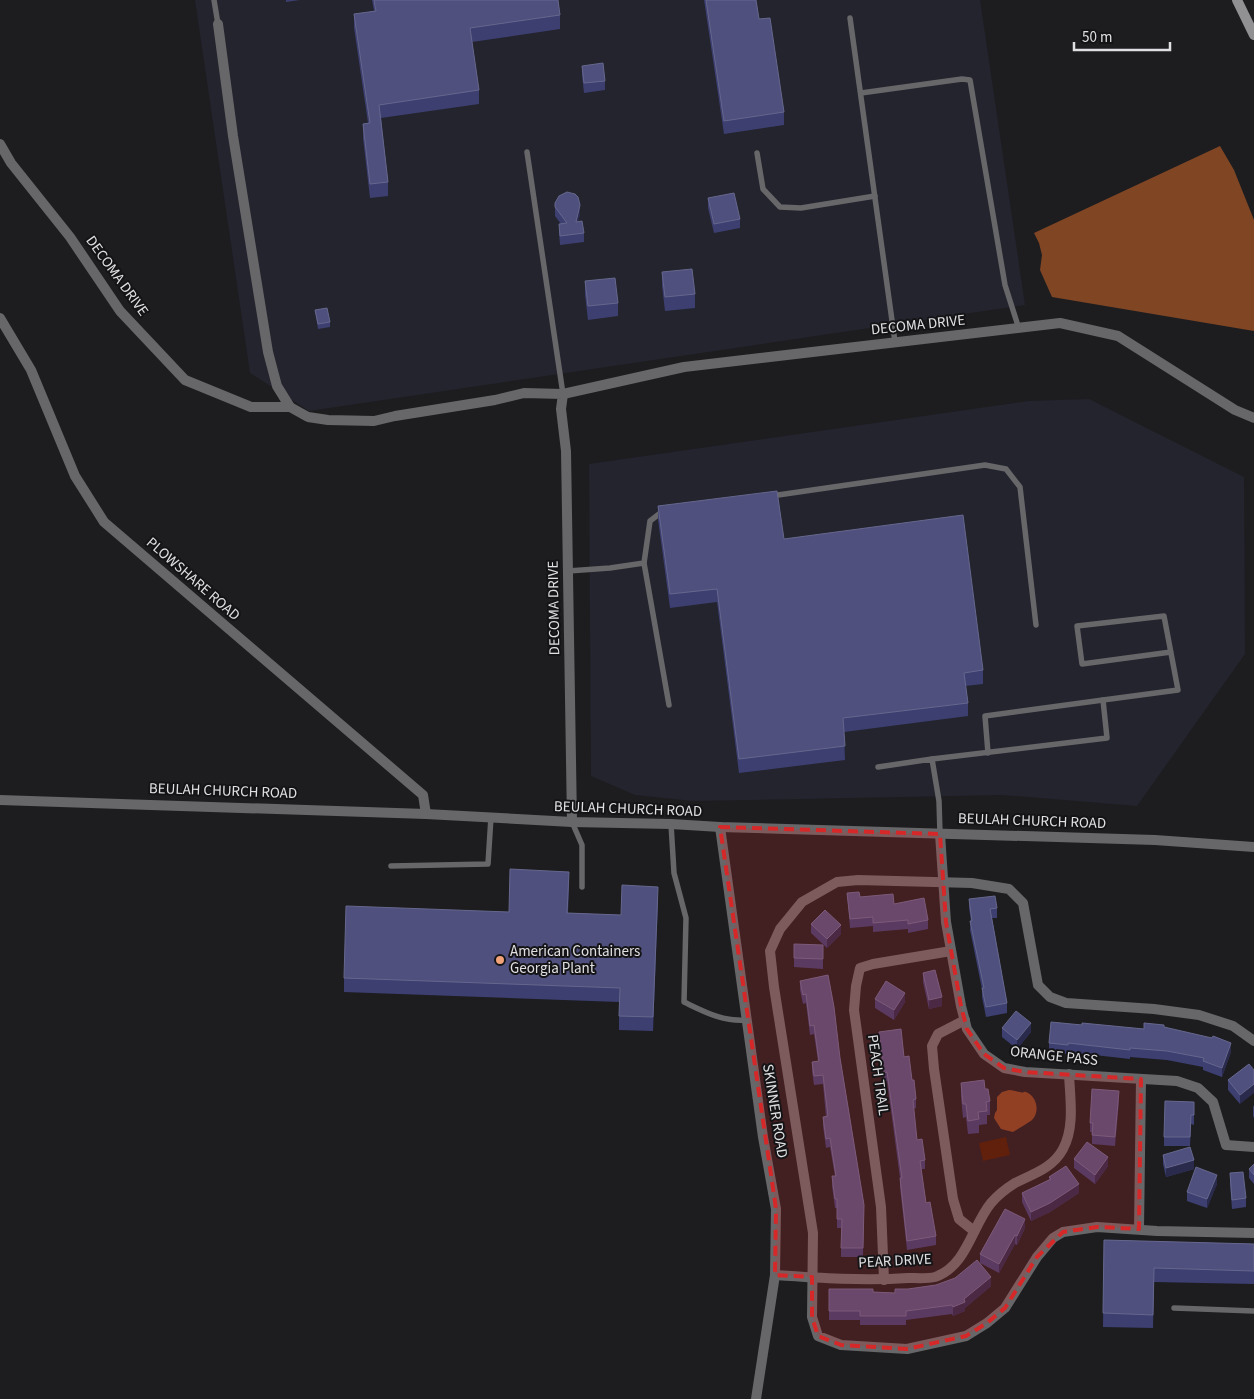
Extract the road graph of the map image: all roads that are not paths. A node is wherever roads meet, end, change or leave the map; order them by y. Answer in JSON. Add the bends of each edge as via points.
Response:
{"nodes":[{"id":1,"x":214,"y":0,"type":"edge"},
{"id":2,"x":1236,"y":0,"type":"edge"},
{"id":3,"x":850,"y":18,"type":"dead end"},
{"id":4,"x":218,"y":24,"type":"joint"},
{"id":5,"x":1254,"y":35,"type":"edge"},
{"id":6,"x":861,"y":93,"type":"junction"},
{"id":7,"x":0,"y":144,"type":"edge"},
{"id":8,"x":527,"y":152,"type":"dead end"},
{"id":9,"x":756,"y":153,"type":"dead end"},
{"id":10,"x":875,"y":196,"type":"junction"},
{"id":11,"x":0,"y":318,"type":"edge"},
{"id":12,"x":1019,"y":329,"type":"junction"},
{"id":13,"x":896,"y":342,"type":"junction"},
{"id":14,"x":563,"y":394,"type":"junction"},
{"id":15,"x":290,"y":407,"type":"junction"},
{"id":16,"x":1254,"y":418,"type":"edge"},
{"id":17,"x":760,"y":497,"type":"edge"},
{"id":18,"x":672,"y":510,"type":"edge"},
{"id":19,"x":644,"y":563,"type":"junction"},
{"id":20,"x":568,"y":571,"type":"junction"},
{"id":21,"x":1036,"y":625,"type":"dead end"},
{"id":22,"x":1171,"y":652,"type":"junction"},
{"id":23,"x":1103,"y":700,"type":"junction"},
{"id":24,"x":669,"y":705,"type":"dead end"},
{"id":25,"x":988,"y":753,"type":"junction"},
{"id":26,"x":932,"y":759,"type":"junction"},
{"id":27,"x":878,"y":767,"type":"dead end"},
{"id":28,"x":0,"y":800,"type":"edge"},
{"id":29,"x":426,"y":814,"type":"junction"},
{"id":30,"x":491,"y":818,"type":"junction"},
{"id":31,"x":572,"y":822,"type":"junction"},
{"id":32,"x":671,"y":824,"type":"junction"},
{"id":33,"x":720,"y":827,"type":"junction"},
{"id":34,"x":940,"y":834,"type":"junction"},
{"id":35,"x":1254,"y":847,"type":"edge"},
{"id":36,"x":391,"y":866,"type":"dead end"},
{"id":37,"x":943,"y":882,"type":"junction"},
{"id":38,"x":582,"y":887,"type":"dead end"},
{"id":39,"x":951,"y":951,"type":"junction"},
{"id":40,"x":747,"y":1020,"type":"junction"},
{"id":41,"x":965,"y":1020,"type":"junction"},
{"id":42,"x":1254,"y":1041,"type":"edge"},
{"id":43,"x":1069,"y":1074,"type":"junction"},
{"id":44,"x":1141,"y":1079,"type":"junction"},
{"id":45,"x":1254,"y":1147,"type":"edge"},
{"id":46,"x":1139,"y":1229,"type":"junction"},
{"id":47,"x":974,"y":1231,"type":"junction"},
{"id":48,"x":1254,"y":1233,"type":"edge"},
{"id":49,"x":775,"y":1275,"type":"junction"},
{"id":50,"x":812,"y":1277,"type":"junction"},
{"id":51,"x":884,"y":1280,"type":"junction"},
{"id":52,"x":1174,"y":1308,"type":"dead end"},
{"id":53,"x":1254,"y":1311,"type":"edge"},
{"id":54,"x":756,"y":1399,"type":"edge"}],
"edges":[{"from":1,"to":4,"type":"lane"},
{"from":2,"to":5,"type":"main road"},
{"from":3,"to":6,"type":"lane"},
{"from":4,"to":15,"type":"street","via":[[268,352],[277,386]]},
{"from":6,"to":10,"type":"lane"},
{"from":6,"to":12,"type":"lane","via":[[970,80],[1005,286]]},
{"from":7,"to":15,"type":"street","name":"DECOMA DRIVE","via":[[70,237],[120,311],[186,380],[251,407]]},
{"from":8,"to":14,"type":"lane"},
{"from":9,"to":10,"type":"lane","via":[[763,189],[780,207],[801,208]]},
{"from":10,"to":13,"type":"lane"},
{"from":11,"to":29,"type":"street","name":"PLOWSHARE ROAD","via":[[31,370],[75,476],[104,522],[424,795]]},
{"from":12,"to":13,"type":"street","name":"DECOMA DRIVE"},
{"from":12,"to":16,"type":"street","name":"DECOMA DRIVE","via":[[1060,324],[1118,336]]},
{"from":13,"to":14,"type":"street","name":"DECOMA DRIVE","via":[[684,366]]},
{"from":14,"to":15,"type":"street","name":"DECOMA DRIVE","via":[[524,393],[374,421],[308,417]]},
{"from":14,"to":20,"type":"street","name":"DECOMA DRIVE"},
{"from":17,"to":21,"type":"lane","via":[[985,465],[1006,469],[1020,487]]},
{"from":18,"to":19,"type":"lane","via":[[662,511],[650,521]]},
{"from":19,"to":20,"type":"lane"},
{"from":19,"to":24,"type":"lane"},
{"from":20,"to":31,"type":"street","name":"DECOMA DRIVE"},
{"from":22,"to":22,"type":"lane","via":[[1164,616],[1077,626],[1082,664]]},
{"from":22,"to":23,"type":"lane","via":[[1178,690]]},
{"from":23,"to":25,"type":"lane","via":[[985,716]]},
{"from":23,"to":25,"type":"lane","via":[[1107,738]]},
{"from":25,"to":26,"type":"lane"},
{"from":26,"to":27,"type":"lane"},
{"from":26,"to":34,"type":"lane","via":[[939,801]]},
{"from":28,"to":29,"type":"street","name":"BEULAH CHURCH ROAD"},
{"from":29,"to":30,"type":"street","name":"BEULAH CHURCH ROAD"},
{"from":30,"to":31,"type":"street","name":"BEULAH CHURCH ROAD"},
{"from":30,"to":36,"type":"lane","via":[[488,864]]},
{"from":31,"to":32,"type":"street","name":"BEULAH CHURCH ROAD"},
{"from":31,"to":38,"type":"lane","via":[[582,845]]},
{"from":32,"to":33,"type":"street","name":"BEULAH CHURCH ROAD"},
{"from":32,"to":40,"type":"lane","via":[[674,872],[686,918],[684,1002],[715,1016],[734,1021]]},
{"from":33,"to":34,"type":"street","name":"BEULAH CHURCH ROAD"},
{"from":33,"to":40,"type":"street","name":"SKINNER ROAD"},
{"from":34,"to":35,"type":"street","name":"BEULAH CHURCH ROAD","via":[[1155,840]]},
{"from":34,"to":37,"type":"street","name":"ORANGE PASS"},
{"from":37,"to":39,"type":"street","name":"ORANGE PASS"},
{"from":37,"to":42,"type":"street","via":[[972,882],[1009,888],[1023,903],[1038,984],[1050,997],[1066,1003],[1199,1015],[1233,1026]]},
{"from":37,"to":50,"type":"street","via":[[837,882],[802,902],[780,929],[770,951],[813,1233]]},
{"from":39,"to":41,"type":"street","name":"ORANGE PASS"},
{"from":39,"to":51,"type":"street","name":"PEACH TRAIL","via":[[860,968],[856,986],[854,1010],[881,1207]]},
{"from":40,"to":49,"type":"street","name":"SKINNER ROAD","via":[[776,1209]]},
{"from":41,"to":43,"type":"street","name":"ORANGE PASS","via":[[967,1029],[984,1054],[1004,1068]]},
{"from":41,"to":47,"type":"street","via":[[938,1034],[932,1046],[953,1199],[959,1219]]},
{"from":43,"to":44,"type":"street","name":"ORANGE PASS"},
{"from":43,"to":47,"type":"street","name":"PEAR DRIVE","via":[[1071,1118],[1063,1151],[1050,1166],[1012,1185],[992,1203]]},
{"from":44,"to":45,"type":"street","name":"ORANGE PASS","via":[[1177,1081],[1198,1088],[1213,1102],[1226,1145]]},
{"from":44,"to":46,"type":"street"},
{"from":46,"to":48,"type":"street"},
{"from":46,"to":50,"type":"street","via":[[1097,1226],[1063,1232],[1053,1238],[1037,1258],[1005,1308],[987,1323],[966,1336],[907,1349],[841,1345],[818,1336],[812,1317]]},
{"from":47,"to":51,"type":"street","name":"PEAR DRIVE","via":[[963,1254],[950,1268],[934,1277]]},
{"from":49,"to":50,"type":"street","name":"PEAR DRIVE"},
{"from":49,"to":54,"type":"street","name":"SKINNER ROAD"},
{"from":50,"to":51,"type":"street","name":"PEAR DRIVE"},
{"from":52,"to":53,"type":"lane"}]}
